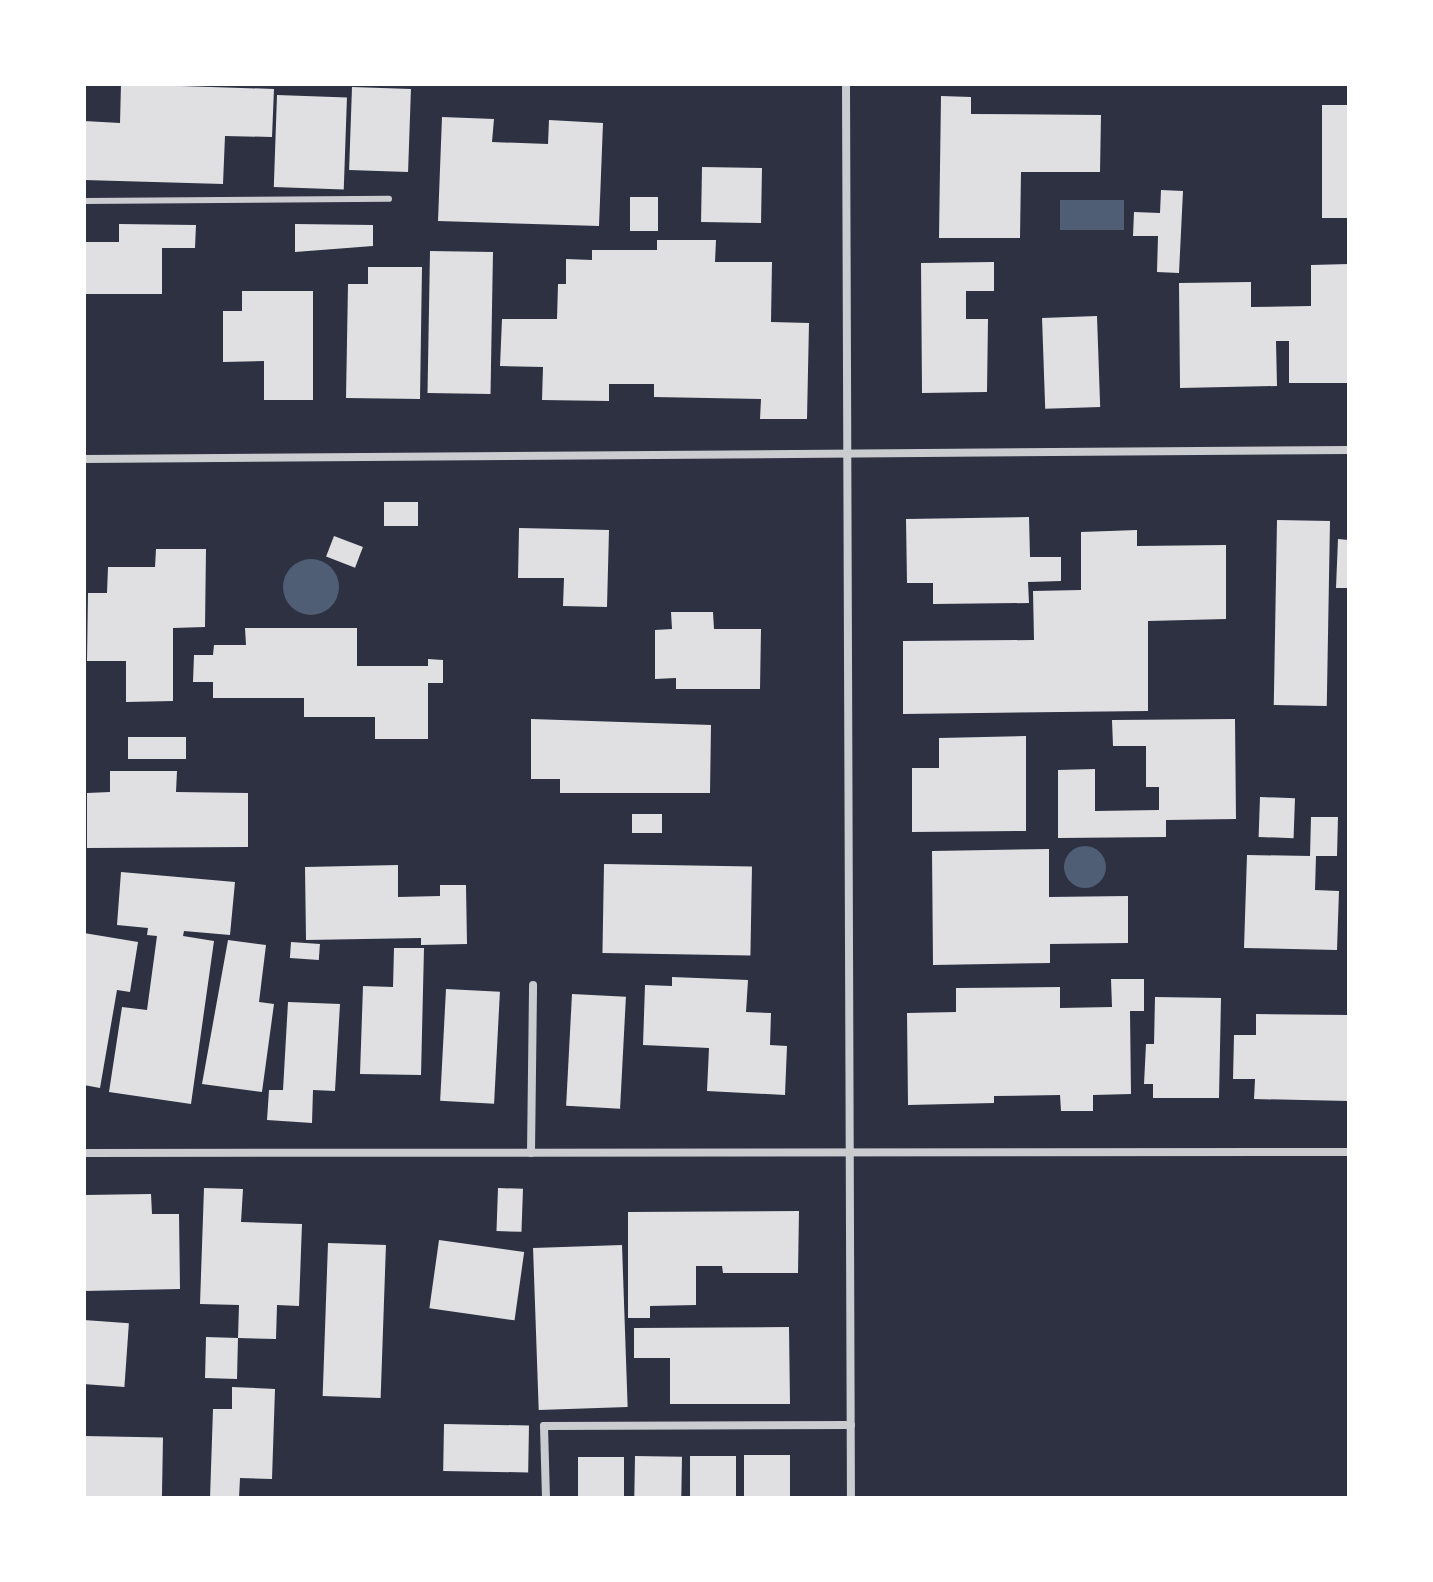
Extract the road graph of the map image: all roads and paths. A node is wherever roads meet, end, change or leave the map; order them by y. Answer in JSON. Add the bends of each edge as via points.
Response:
{"nodes":[{"id":1,"x":846,"y":84,"type":"edge"},
{"id":2,"x":389,"y":199,"type":"dead end"},
{"id":3,"x":84,"y":201,"type":"edge"},
{"id":4,"x":1349,"y":450,"type":"edge"},
{"id":5,"x":848,"y":452,"type":"junction"},
{"id":6,"x":84,"y":459,"type":"edge"},
{"id":7,"x":533,"y":985,"type":"dead end"},
{"id":8,"x":850,"y":1152,"type":"junction"},
{"id":9,"x":1349,"y":1152,"type":"edge"},
{"id":10,"x":84,"y":1153,"type":"edge"},
{"id":11,"x":531,"y":1153,"type":"junction"},
{"id":12,"x":851,"y":1425,"type":"junction"},
{"id":13,"x":546,"y":1498,"type":"edge"},
{"id":14,"x":851,"y":1498,"type":"edge"}],
"edges":[{"from":1,"to":5,"type":"street"},
{"from":2,"to":3,"type":"lane"},
{"from":4,"to":5,"type":"street"},
{"from":5,"to":6,"type":"street"},
{"from":5,"to":8,"type":"street"},
{"from":7,"to":11,"type":"street"},
{"from":8,"to":9,"type":"street"},
{"from":8,"to":11,"type":"street"},
{"from":8,"to":12,"type":"street"},
{"from":10,"to":11,"type":"street"},
{"from":12,"to":13,"type":"street","via":[[544,1426]]},
{"from":12,"to":14,"type":"street"}]}
